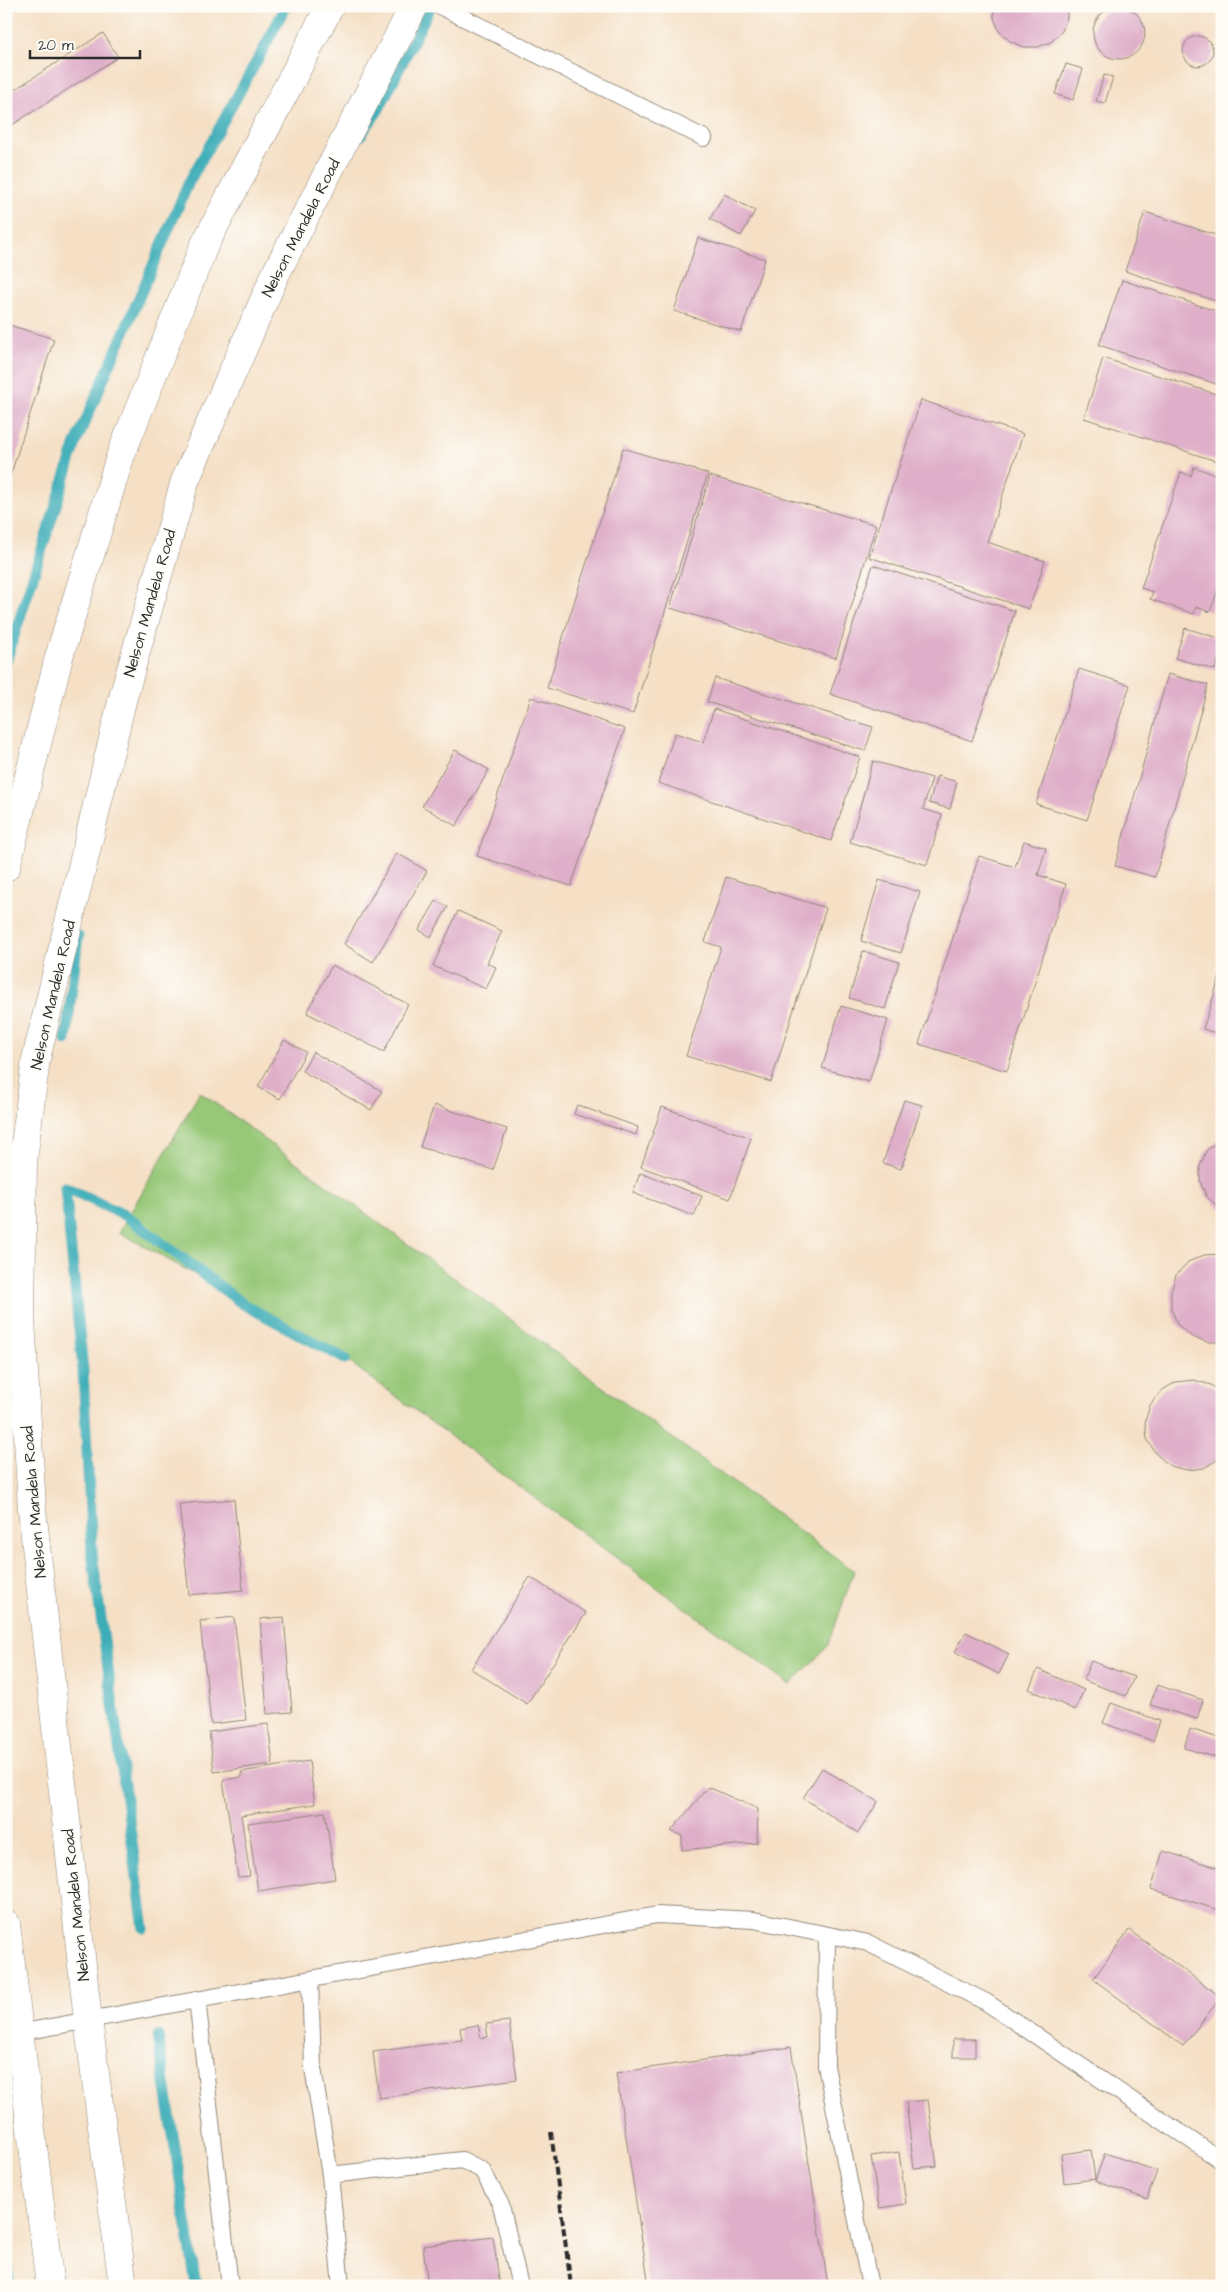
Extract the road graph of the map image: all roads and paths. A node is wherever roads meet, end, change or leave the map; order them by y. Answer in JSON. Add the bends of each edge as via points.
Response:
{"nodes":[{"id":1,"x":330,"y":6,"type":"edge"},
{"id":2,"x":414,"y":6,"type":"edge"},
{"id":3,"x":440,"y":6,"type":"edge"},
{"id":4,"x":704,"y":138,"type":"dead end"},
{"id":5,"x":6,"y":867,"type":"edge"},
{"id":6,"x":6,"y":1924,"type":"edge"},
{"id":7,"x":827,"y":1935,"type":"junction"},
{"id":8,"x":310,"y":1979,"type":"junction"},
{"id":9,"x":198,"y":1999,"type":"junction"},
{"id":10,"x":88,"y":2020,"type":"junction"},
{"id":11,"x":18,"y":2033,"type":"junction"},
{"id":12,"x":1222,"y":2162,"type":"edge"},
{"id":13,"x":330,"y":2175,"type":"junction"},
{"id":14,"x":50,"y":2286,"type":"edge"},
{"id":15,"x":123,"y":2286,"type":"edge"},
{"id":16,"x":230,"y":2286,"type":"edge"},
{"id":17,"x":341,"y":2286,"type":"edge"},
{"id":18,"x":520,"y":2286,"type":"edge"},
{"id":19,"x":870,"y":2286,"type":"edge"}],
"edges":[{"from":1,"to":5,"type":"main road","via":[[204,246],[120,457],[59,657]]},
{"from":2,"to":10,"type":"main road","name":"Nelson Mandela Road","via":[[276,273],[185,481],[123,698],[36,1059],[24,1160],[22,1328],[32,1509]]},
{"from":3,"to":4,"type":"lane"},
{"from":6,"to":11,"type":"main road"},
{"from":7,"to":8,"type":"lane","via":[[754,1920],[657,1915]]},
{"from":7,"to":12,"type":"lane","via":[[868,1944],[986,2002]]},
{"from":7,"to":19,"type":"lane","via":[[826,2066]]},
{"from":8,"to":9,"type":"lane"},
{"from":8,"to":13,"type":"lane","via":[[313,2068]]},
{"from":9,"to":10,"type":"lane"},
{"from":9,"to":16,"type":"lane"},
{"from":10,"to":11,"type":"lane"},
{"from":10,"to":15,"type":"main road","name":"Nelson Mandela Road"},
{"from":11,"to":14,"type":"main road"},
{"from":13,"to":17,"type":"lane"},
{"from":13,"to":18,"type":"lane","via":[[462,2160],[482,2170],[501,2205]]}]}
